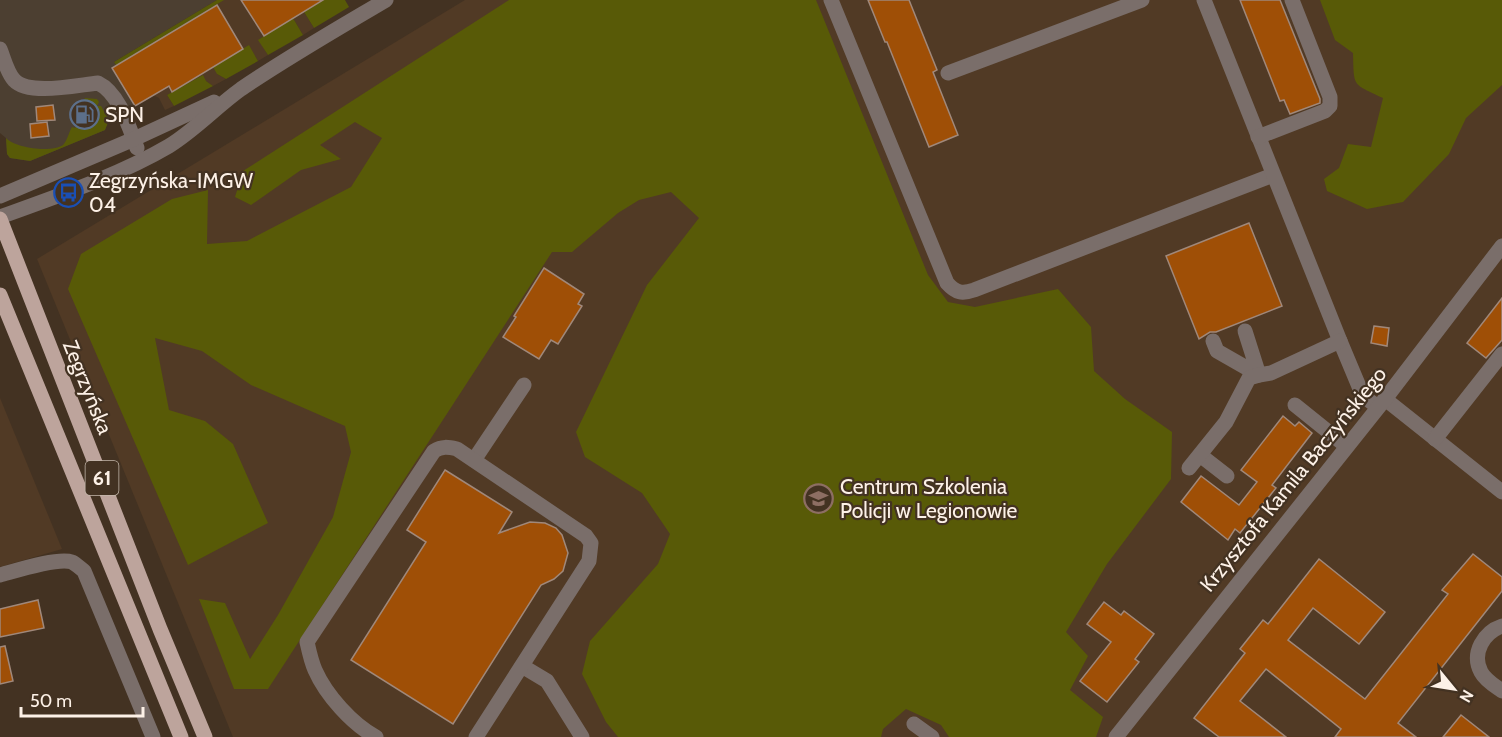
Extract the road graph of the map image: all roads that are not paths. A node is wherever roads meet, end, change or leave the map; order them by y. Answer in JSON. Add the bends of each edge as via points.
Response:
{"nodes":[{"id":1,"x":386,"y":0,"type":"edge"},
{"id":2,"x":831,"y":0,"type":"edge"},
{"id":3,"x":1143,"y":0,"type":"edge"},
{"id":4,"x":1204,"y":0,"type":"edge"},
{"id":5,"x":1292,"y":0,"type":"edge"},
{"id":6,"x":0,"y":49,"type":"edge"},
{"id":7,"x":948,"y":74,"type":"dead end"},
{"id":8,"x":239,"y":91,"type":"junction"},
{"id":9,"x":1258,"y":137,"type":"junction"},
{"id":10,"x":134,"y":139,"type":"junction"},
{"id":11,"x":142,"y":159,"type":"junction"},
{"id":12,"x":1273,"y":175,"type":"junction"},
{"id":13,"x":0,"y":196,"type":"edge"},
{"id":14,"x":0,"y":218,"type":"edge"},
{"id":15,"x":1502,"y":246,"type":"edge"},
{"id":16,"x":0,"y":295,"type":"edge"},
{"id":17,"x":1245,"y":331,"type":"dead end"},
{"id":18,"x":1212,"y":341,"type":"dead end"},
{"id":19,"x":1340,"y":341,"type":"junction"},
{"id":20,"x":1501,"y":356,"type":"edge"},
{"id":21,"x":1259,"y":375,"type":"junction"},
{"id":22,"x":524,"y":385,"type":"dead end"},
{"id":23,"x":1381,"y":403,"type":"junction"},
{"id":24,"x":1295,"y":405,"type":"dead end"},
{"id":25,"x":1435,"y":439,"type":"junction"},
{"id":26,"x":1346,"y":446,"type":"junction"},
{"id":27,"x":1200,"y":455,"type":"junction"},
{"id":28,"x":474,"y":460,"type":"junction"},
{"id":29,"x":1189,"y":468,"type":"dead end"},
{"id":30,"x":1227,"y":476,"type":"dead end"},
{"id":31,"x":1502,"y":492,"type":"edge"},
{"id":32,"x":0,"y":575,"type":"edge"},
{"id":33,"x":1502,"y":626,"type":"edge"},
{"id":34,"x":522,"y":666,"type":"junction"},
{"id":35,"x":1502,"y":692,"type":"edge"},
{"id":36,"x":914,"y":724,"type":"dead end"},
{"id":37,"x":153,"y":737,"type":"edge"},
{"id":38,"x":181,"y":737,"type":"edge"},
{"id":39,"x":205,"y":737,"type":"edge"},
{"id":40,"x":376,"y":737,"type":"edge"},
{"id":41,"x":476,"y":737,"type":"edge"},
{"id":42,"x":582,"y":737,"type":"edge"},
{"id":43,"x":932,"y":737,"type":"edge"},
{"id":44,"x":1116,"y":737,"type":"edge"}],
"edges":[{"from":1,"to":8,"type":"street"},
{"from":2,"to":12,"type":"street","via":[[953,290],[974,290]]},
{"from":3,"to":7,"type":"street"},
{"from":4,"to":9,"type":"street"},
{"from":5,"to":9,"type":"street","via":[[1330,106]]},
{"from":6,"to":10,"type":"street","via":[[11,75],[22,86],[105,86],[129,123]]},
{"from":8,"to":10,"type":"street"},
{"from":8,"to":11,"type":"street","via":[[169,145]]},
{"from":9,"to":12,"type":"street"},
{"from":10,"to":11,"type":"street"},
{"from":10,"to":13,"type":"street"},
{"from":11,"to":14,"type":"street"},
{"from":12,"to":19,"type":"street"},
{"from":14,"to":39,"type":"main road","name":"Zegrzyńska","number":"61"},
{"from":15,"to":23,"type":"street","name":"Krzysztofa Kamila Baczyńskiego"},
{"from":16,"to":38,"type":"main road","number":"61"},
{"from":17,"to":21,"type":"street"},
{"from":18,"to":21,"type":"street","via":[[1217,351]]},
{"from":19,"to":21,"type":"street","via":[[1271,374]]},
{"from":19,"to":23,"type":"street","via":[[1363,396]]},
{"from":20,"to":25,"type":"street"},
{"from":21,"to":27,"type":"street","via":[[1249,378],[1226,422]]},
{"from":22,"to":28,"type":"street"},
{"from":23,"to":25,"type":"street"},
{"from":23,"to":26,"type":"street","name":"Krzysztofa Kamila Baczyńskiego"},
{"from":24,"to":26,"type":"street"},
{"from":25,"to":31,"type":"street"},
{"from":26,"to":44,"type":"street","name":"Krzysztofa Kamila Baczyńskiego"},
{"from":27,"to":29,"type":"street"},
{"from":27,"to":30,"type":"street"},
{"from":28,"to":34,"type":"street","via":[[591,543],[589,561]]},
{"from":28,"to":40,"type":"street","via":[[449,447],[434,451],[307,642],[315,670],[340,707]]},
{"from":32,"to":37,"type":"street","via":[[64,561],[76,565],[88,577]]},
{"from":33,"to":35,"type":"street","via":[[1487,635],[1476,659],[1481,673]]},
{"from":34,"to":41,"type":"street"},
{"from":34,"to":42,"type":"street","via":[[547,681]]},
{"from":36,"to":43,"type":"street"}]}
